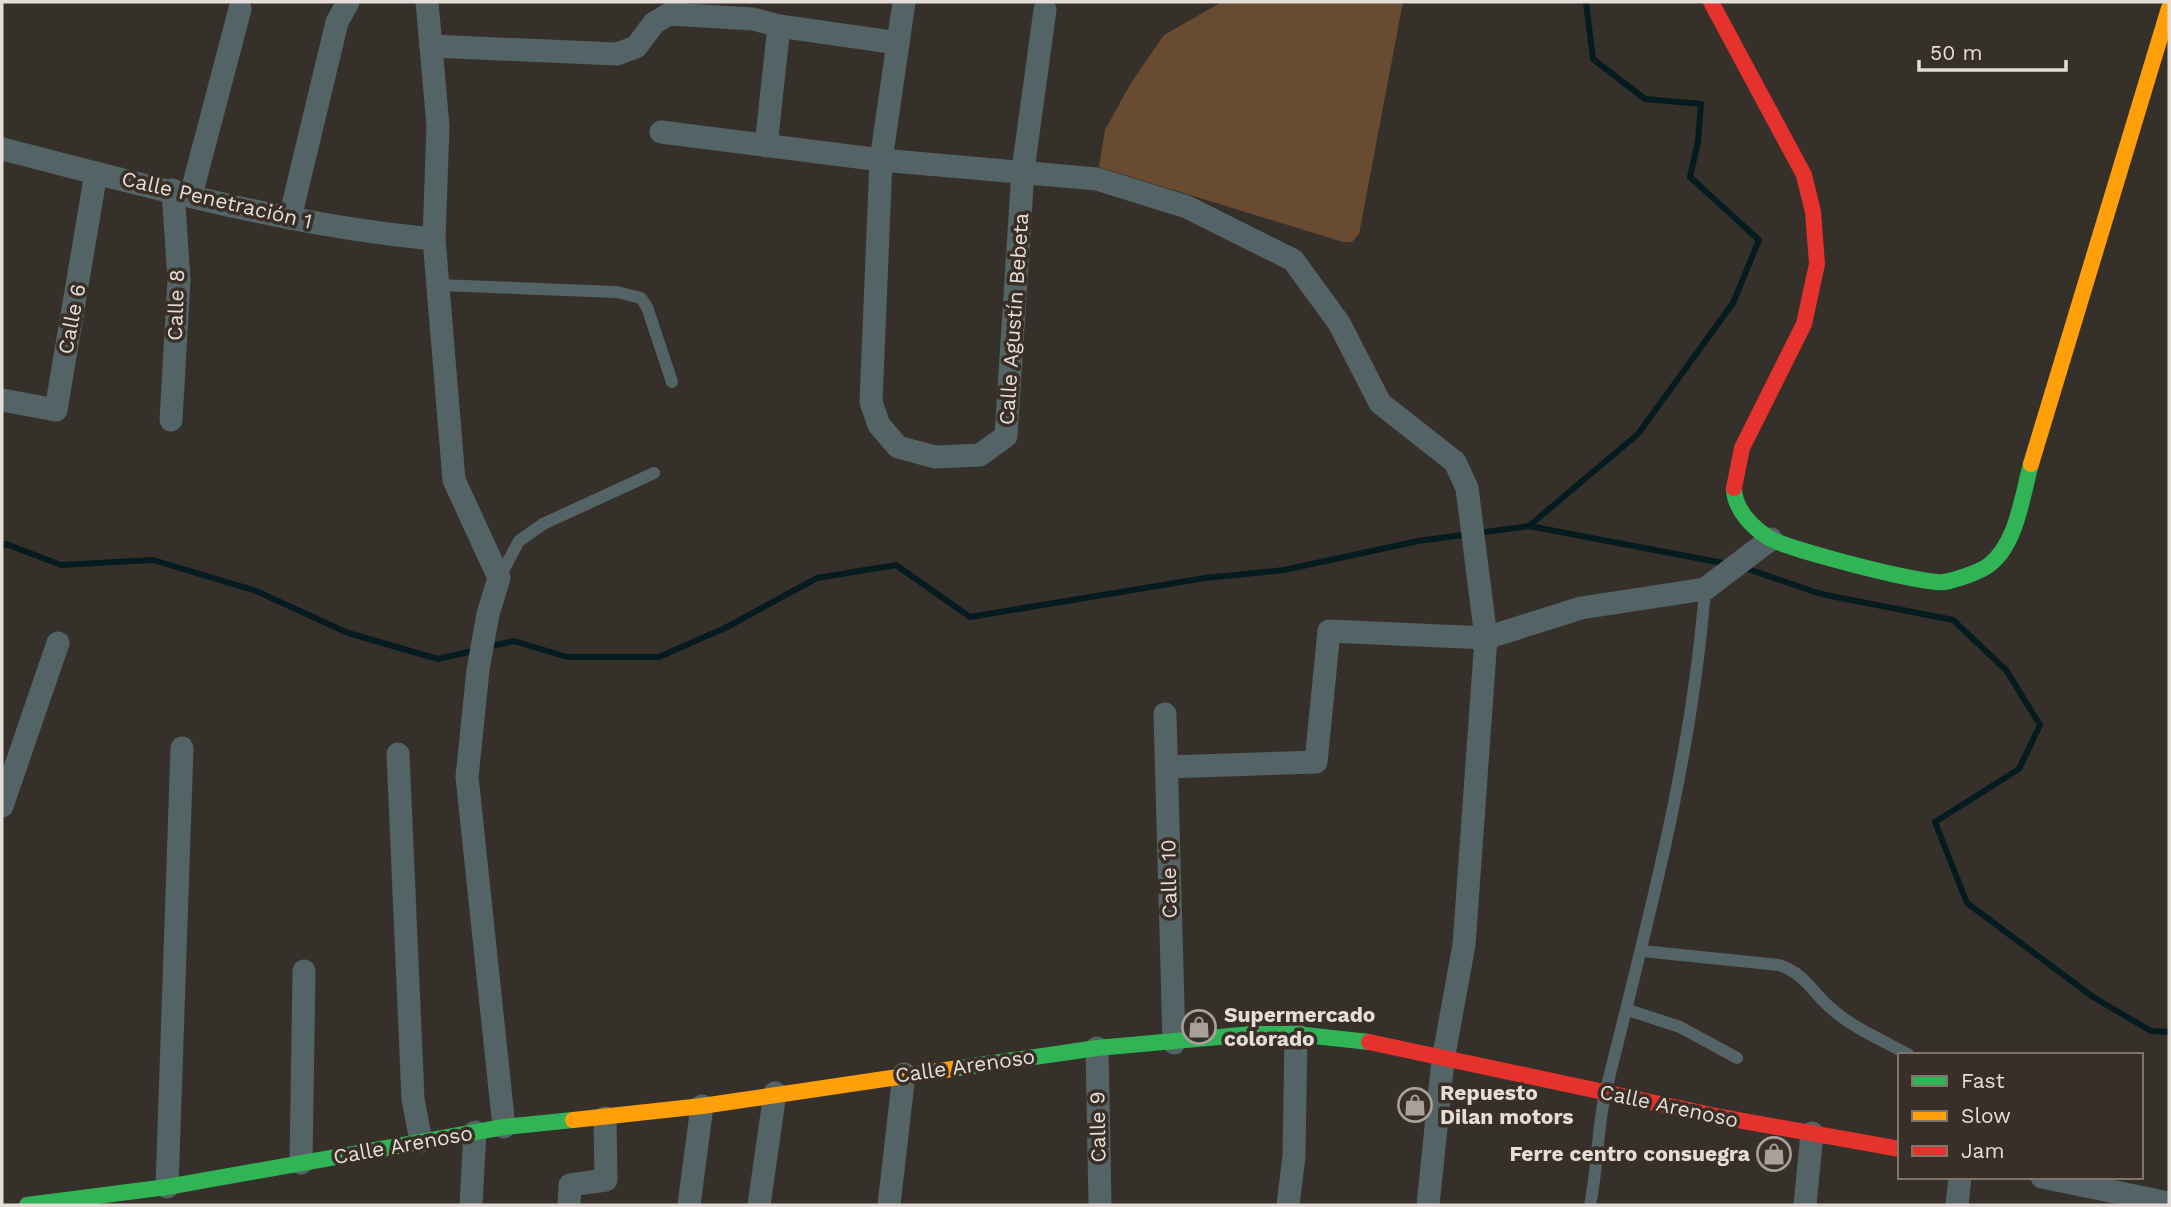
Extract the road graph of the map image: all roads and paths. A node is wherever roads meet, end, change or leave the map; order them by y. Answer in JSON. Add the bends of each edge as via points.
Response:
{"nodes":[{"id":1,"x":348,"y":2,"type":"edge"},
{"id":2,"x":427,"y":2,"type":"edge"},
{"id":3,"x":904,"y":2,"type":"edge"},
{"id":4,"x":1711,"y":2,"type":"edge"},
{"id":5,"x":2169,"y":8,"type":"edge"},
{"id":6,"x":240,"y":9,"type":"dead end"},
{"id":7,"x":754,"y":10,"type":"edge"},
{"id":8,"x":1045,"y":10,"type":"dead end"},
{"id":9,"x":779,"y":26,"type":"junction"},
{"id":10,"x":898,"y":43,"type":"junction"},
{"id":11,"x":431,"y":46,"type":"junction"},
{"id":12,"x":661,"y":132,"type":"dead end"},
{"id":13,"x":766,"y":146,"type":"junction"},
{"id":14,"x":2,"y":149,"type":"edge"},
{"id":15,"x":881,"y":160,"type":"junction"},
{"id":16,"x":1023,"y":170,"type":"junction"},
{"id":17,"x":96,"y":173,"type":"junction"},
{"id":18,"x":182,"y":192,"type":"junction"},
{"id":19,"x":290,"y":218,"type":"junction"},
{"id":20,"x":434,"y":239,"type":"junction"},
{"id":21,"x":438,"y":285,"type":"junction"},
{"id":22,"x":673,"y":382,"type":"dead end"},
{"id":23,"x":2,"y":400,"type":"edge"},
{"id":24,"x":171,"y":420,"type":"dead end"},
{"id":25,"x":654,"y":473,"type":"dead end"},
{"id":26,"x":1771,"y":539,"type":"junction"},
{"id":27,"x":499,"y":578,"type":"junction"},
{"id":28,"x":1710,"y":586,"type":"junction"},
{"id":29,"x":1486,"y":638,"type":"junction"},
{"id":30,"x":58,"y":643,"type":"dead end"},
{"id":31,"x":1165,"y":714,"type":"dead end"},
{"id":32,"x":182,"y":748,"type":"dead end"},
{"id":33,"x":398,"y":754,"type":"dead end"},
{"id":34,"x":1167,"y":767,"type":"junction"},
{"id":35,"x":2,"y":806,"type":"edge"},
{"id":36,"x":1642,"y":951,"type":"junction"},
{"id":37,"x":304,"y":971,"type":"dead end"},
{"id":38,"x":1628,"y":1010,"type":"junction"},
{"id":39,"x":1296,"y":1034,"type":"junction"},
{"id":40,"x":1174,"y":1043,"type":"junction"},
{"id":41,"x":1097,"y":1048,"type":"junction"},
{"id":42,"x":1905,"y":1053,"type":"edge"},
{"id":43,"x":1737,"y":1058,"type":"dead end"},
{"id":44,"x":1443,"y":1060,"type":"junction"},
{"id":45,"x":904,"y":1074,"type":"junction"},
{"id":46,"x":775,"y":1093,"type":"junction"},
{"id":47,"x":1605,"y":1093,"type":"junction"},
{"id":48,"x":702,"y":1106,"type":"junction"},
{"id":49,"x":605,"y":1118,"type":"junction"},
{"id":50,"x":504,"y":1128,"type":"junction"},
{"id":51,"x":475,"y":1132,"type":"junction"},
{"id":52,"x":1812,"y":1133,"type":"junction"},
{"id":53,"x":421,"y":1141,"type":"junction"},
{"id":54,"x":1898,"y":1149,"type":"edge"},
{"id":55,"x":301,"y":1163,"type":"junction"},
{"id":56,"x":1960,"y":1179,"type":"edge"},
{"id":57,"x":2049,"y":1179,"type":"edge"},
{"id":58,"x":167,"y":1187,"type":"junction"},
{"id":59,"x":2115,"y":1199,"type":"edge"},
{"id":60,"x":93,"y":1201,"type":"edge"},
{"id":61,"x":2169,"y":1203,"type":"edge"},
{"id":62,"x":27,"y":1205,"type":"edge"},
{"id":63,"x":471,"y":1205,"type":"edge"},
{"id":64,"x":569,"y":1205,"type":"edge"},
{"id":65,"x":689,"y":1205,"type":"edge"},
{"id":66,"x":759,"y":1205,"type":"edge"},
{"id":67,"x":889,"y":1205,"type":"edge"},
{"id":68,"x":1100,"y":1205,"type":"edge"},
{"id":69,"x":1289,"y":1205,"type":"edge"},
{"id":70,"x":1428,"y":1205,"type":"edge"},
{"id":71,"x":1590,"y":1205,"type":"edge"},
{"id":72,"x":1805,"y":1205,"type":"edge"},
{"id":73,"x":1957,"y":1205,"type":"edge"}],
"edges":[{"from":1,"to":19,"type":"street","via":[[337,22]]},
{"from":2,"to":11,"type":"street"},
{"from":3,"to":10,"type":"street","name":"Calle Agustín Bebeta"},
{"from":4,"to":26,"type":"street","via":[[1804,175],[1813,212],[1817,264],[1804,324],[1742,448],[1735,472],[1734,499],[1747,520]]},
{"from":5,"to":26,"type":"street","via":[[2007,544],[1988,566],[1944,583],[1886,573]]},
{"from":6,"to":18,"type":"street","name":"Calle 8"},
{"from":7,"to":9,"type":"street"},
{"from":7,"to":11,"type":"street","via":[[669,14],[654,23],[636,47],[617,54]]},
{"from":8,"to":16,"type":"street","name":"Calle Agustín Bebeta"},
{"from":9,"to":10,"type":"street"},
{"from":9,"to":13,"type":"street"},
{"from":10,"to":15,"type":"street","name":"Calle Agustín Bebeta"},
{"from":11,"to":20,"type":"street","via":[[439,126]]},
{"from":12,"to":13,"type":"street"},
{"from":13,"to":15,"type":"street"},
{"from":14,"to":17,"type":"street","name":"Calle Penetración 1"},
{"from":15,"to":16,"type":"street"},
{"from":15,"to":16,"type":"street","name":"Calle Agustín Bebeta","via":[[871,402],[879,425],[898,447],[935,457],[980,455],[1006,436]]},
{"from":16,"to":29,"type":"street","via":[[1097,179],[1186,207],[1293,260],[1339,323],[1380,403],[1455,462],[1466,488]]},
{"from":17,"to":18,"type":"street","name":"Calle Penetración 1"},
{"from":17,"to":23,"type":"street","name":"Calle 6","via":[[56,410]]},
{"from":18,"to":19,"type":"street","name":"Calle Penetración 1"},
{"from":18,"to":24,"type":"street","name":"Calle 8"},
{"from":19,"to":20,"type":"street","name":"Calle Penetración 1"},
{"from":20,"to":21,"type":"street"},
{"from":21,"to":22,"type":"lane","via":[[617,292],[640,298]]},
{"from":21,"to":27,"type":"street","via":[[454,480]]},
{"from":25,"to":27,"type":"lane","via":[[543,524],[519,541]]},
{"from":26,"to":28,"type":"street"},
{"from":27,"to":50,"type":"street","via":[[478,670],[467,777]]},
{"from":28,"to":29,"type":"street","via":[[1581,608]]},
{"from":28,"to":36,"type":"lane","via":[[1693,708]]},
{"from":29,"to":34,"type":"street","via":[[1329,631],[1316,762]]},
{"from":29,"to":44,"type":"street","via":[[1464,945]]},
{"from":30,"to":35,"type":"street"},
{"from":31,"to":34,"type":"street","name":"Calle 10"},
{"from":32,"to":58,"type":"street"},
{"from":33,"to":53,"type":"street","via":[[413,1099]]},
{"from":34,"to":40,"type":"street","name":"Calle 10"},
{"from":36,"to":38,"type":"lane"},
{"from":36,"to":42,"type":"lane","via":[[1794,970],[1831,1009]]},
{"from":37,"to":55,"type":"street"},
{"from":38,"to":43,"type":"lane","via":[[1680,1027]]},
{"from":38,"to":47,"type":"lane"},
{"from":39,"to":40,"type":"street","name":"Calle Arenoso"},
{"from":39,"to":44,"type":"street","name":"Calle Arenoso","via":[[1370,1042]]},
{"from":39,"to":69,"type":"street"},
{"from":40,"to":41,"type":"street","name":"Calle Arenoso"},
{"from":41,"to":45,"type":"street","name":"Calle Arenoso"},
{"from":41,"to":68,"type":"street","name":"Calle 9"},
{"from":44,"to":47,"type":"street","name":"Calle Arenoso"},
{"from":44,"to":70,"type":"street"},
{"from":45,"to":46,"type":"street","name":"Calle Arenoso"},
{"from":45,"to":67,"type":"street"},
{"from":46,"to":48,"type":"street","name":"Calle Arenoso"},
{"from":46,"to":66,"type":"street"},
{"from":47,"to":52,"type":"street","name":"Calle Arenoso"},
{"from":47,"to":71,"type":"lane"},
{"from":48,"to":49,"type":"street","name":"Calle Arenoso"},
{"from":48,"to":65,"type":"street"},
{"from":49,"to":50,"type":"street","name":"Calle Arenoso"},
{"from":49,"to":64,"type":"street","via":[[606,1180],[570,1185]]},
{"from":50,"to":51,"type":"street","name":"Calle Arenoso"},
{"from":51,"to":53,"type":"street","name":"Calle Arenoso"},
{"from":51,"to":63,"type":"street"},
{"from":52,"to":54,"type":"street","name":"Calle Arenoso"},
{"from":52,"to":72,"type":"street"},
{"from":53,"to":55,"type":"street","name":"Calle Arenoso"},
{"from":55,"to":58,"type":"street","name":"Calle Arenoso"},
{"from":56,"to":73,"type":"street"},
{"from":57,"to":59,"type":"street"},
{"from":58,"to":60,"type":"street","name":"Calle Arenoso"},
{"from":59,"to":61,"type":"street"},
{"from":60,"to":62,"type":"street","name":"Calle Arenoso"}]}
